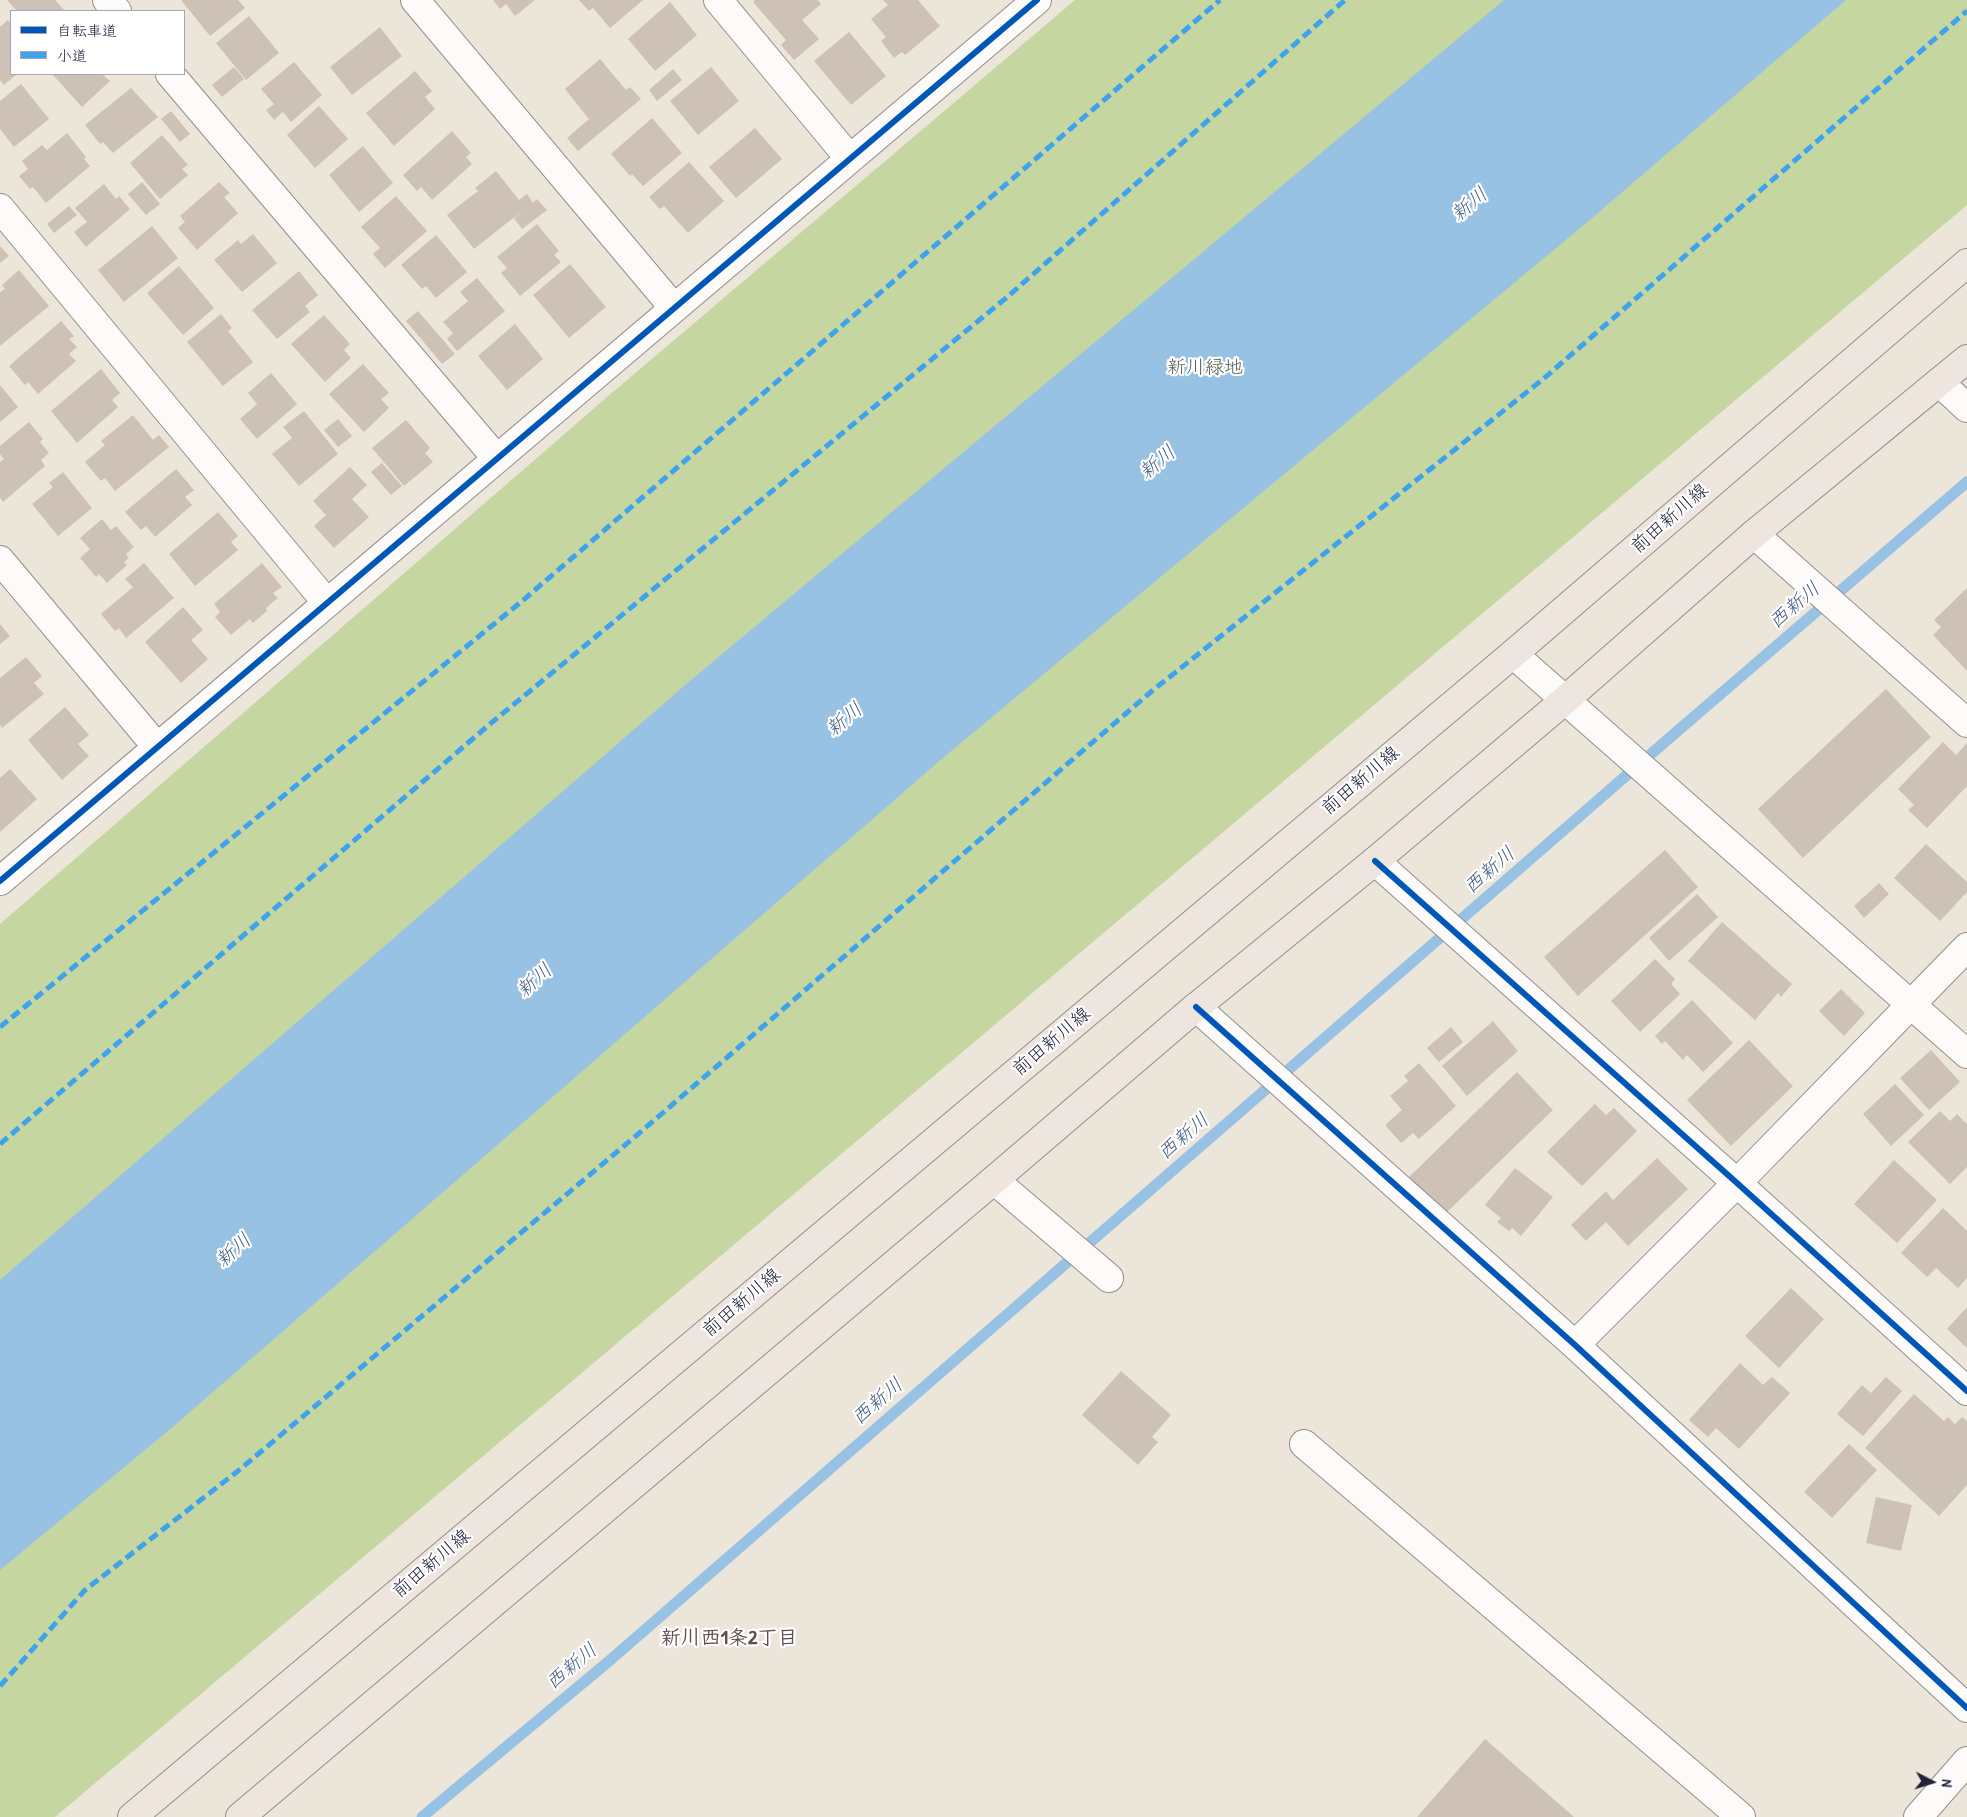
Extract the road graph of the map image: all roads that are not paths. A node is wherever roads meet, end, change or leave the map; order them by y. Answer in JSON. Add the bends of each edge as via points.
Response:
{"nodes":[{"id":1,"x":107,"y":0,"type":"edge"},
{"id":2,"x":415,"y":0,"type":"edge"},
{"id":3,"x":718,"y":0,"type":"edge"},
{"id":4,"x":1037,"y":0,"type":"edge"},
{"id":5,"x":116,"y":10,"type":"edge"},
{"id":6,"x":171,"y":75,"type":"edge"},
{"id":7,"x":850,"y":158,"type":"junction"},
{"id":8,"x":0,"y":208,"type":"edge"},
{"id":9,"x":1967,"y":263,"type":"edge"},
{"id":10,"x":674,"y":308,"type":"junction"},
{"id":11,"x":1967,"y":359,"type":"edge"},
{"id":12,"x":1939,"y":382,"type":"junction"},
{"id":13,"x":1967,"y":408,"type":"edge"},
{"id":14,"x":497,"y":459,"type":"junction"},
{"id":15,"x":1754,"y":534,"type":"junction"},
{"id":16,"x":0,"y":560,"type":"edge"},
{"id":17,"x":327,"y":603,"type":"junction"},
{"id":18,"x":1513,"y":654,"type":"junction"},
{"id":19,"x":1565,"y":700,"type":"junction"},
{"id":20,"x":1967,"y":723,"type":"edge"},
{"id":21,"x":157,"y":747,"type":"junction"},
{"id":22,"x":1375,"y":861,"type":"junction"},
{"id":23,"x":1,"y":880,"type":"edge"},
{"id":24,"x":1967,"y":948,"type":"edge"},
{"id":25,"x":1911,"y":1004,"type":"junction"},
{"id":26,"x":1196,"y":1006,"type":"junction"},
{"id":27,"x":1967,"y":1054,"type":"edge"},
{"id":28,"x":994,"y":1180,"type":"junction"},
{"id":29,"x":1738,"y":1183,"type":"junction"},
{"id":30,"x":1109,"y":1278,"type":"dead end"},
{"id":31,"x":1575,"y":1345,"type":"junction"},
{"id":32,"x":1967,"y":1391,"type":"edge"},
{"id":33,"x":1304,"y":1444,"type":"dead end"},
{"id":34,"x":1967,"y":1708,"type":"edge"},
{"id":35,"x":1967,"y":1761,"type":"edge"},
{"id":36,"x":132,"y":1817,"type":"edge"},
{"id":37,"x":240,"y":1817,"type":"edge"},
{"id":38,"x":1741,"y":1817,"type":"edge"},
{"id":39,"x":1918,"y":1817,"type":"edge"}],
"edges":[{"from":1,"to":5,"type":"street"},
{"from":2,"to":10,"type":"street"},
{"from":3,"to":7,"type":"street"},
{"from":4,"to":7,"type":"street"},
{"from":6,"to":14,"type":"street"},
{"from":7,"to":10,"type":"street"},
{"from":8,"to":17,"type":"street"},
{"from":9,"to":18,"type":"main road","name":"前田新川線"},
{"from":10,"to":14,"type":"street"},
{"from":11,"to":12,"type":"main road"},
{"from":12,"to":13,"type":"street"},
{"from":12,"to":15,"type":"main road"},
{"from":14,"to":17,"type":"street"},
{"from":15,"to":19,"type":"main road"},
{"from":15,"to":20,"type":"street"},
{"from":16,"to":21,"type":"street"},
{"from":17,"to":21,"type":"street"},
{"from":18,"to":19,"type":"street"},
{"from":18,"to":36,"type":"main road","name":"前田新川線"},
{"from":19,"to":22,"type":"main road"},
{"from":19,"to":25,"type":"street"},
{"from":21,"to":23,"type":"street"},
{"from":22,"to":26,"type":"main road"},
{"from":22,"to":29,"type":"street"},
{"from":24,"to":25,"type":"street"},
{"from":25,"to":27,"type":"street"},
{"from":25,"to":29,"type":"street"},
{"from":26,"to":28,"type":"main road"},
{"from":26,"to":31,"type":"street"},
{"from":28,"to":30,"type":"street"},
{"from":28,"to":37,"type":"main road"},
{"from":29,"to":31,"type":"street"},
{"from":29,"to":32,"type":"street"},
{"from":31,"to":34,"type":"street"},
{"from":33,"to":38,"type":"street"},
{"from":35,"to":39,"type":"street"}]}
